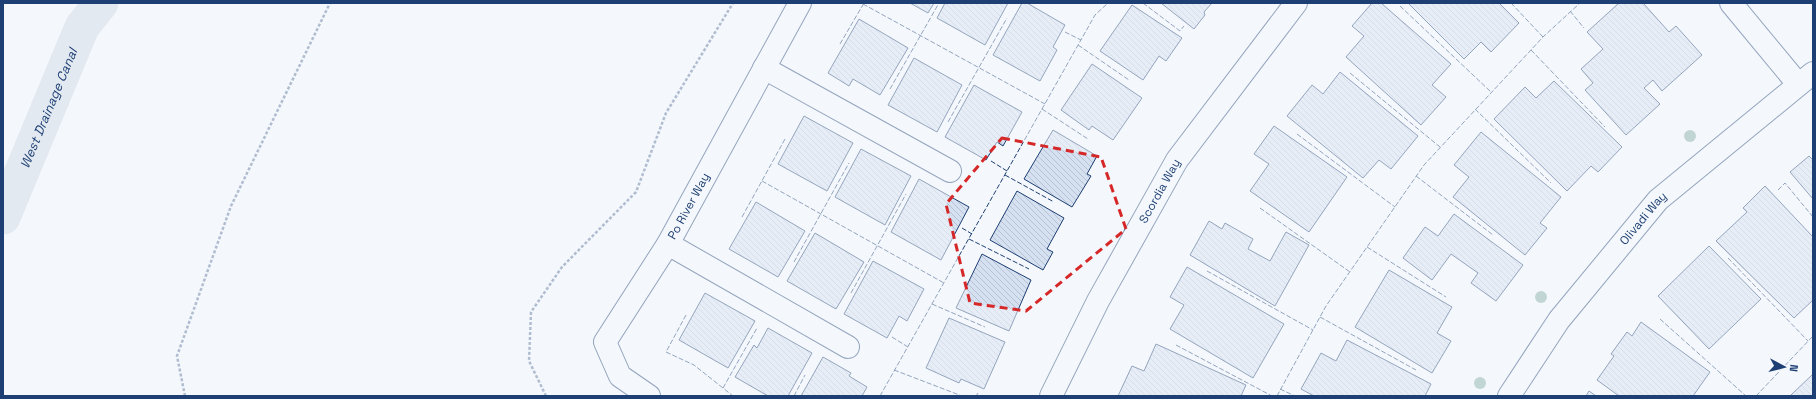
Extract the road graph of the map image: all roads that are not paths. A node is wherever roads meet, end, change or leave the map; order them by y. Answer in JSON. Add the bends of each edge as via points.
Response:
{"nodes":[{"id":1,"x":800,"y":3,"type":"edge"},
{"id":2,"x":1296,"y":3,"type":"edge"},
{"id":3,"x":1732,"y":3,"type":"edge"},
{"id":4,"x":764,"y":68,"type":"junction"},
{"id":5,"x":1805,"y":78,"type":"edge"},
{"id":6,"x":950,"y":171,"type":"dead end"},
{"id":7,"x":668,"y":244,"type":"junction"},
{"id":8,"x":848,"y":346,"type":"dead end"},
{"id":9,"x":649,"y":396,"type":"edge"},
{"id":10,"x":1051,"y":396,"type":"edge"},
{"id":11,"x":1509,"y":396,"type":"edge"}],
"edges":[{"from":1,"to":4,"type":"street","name":"Po River Way"},
{"from":2,"to":10,"type":"street","name":"Scordia Way","via":[[1177,160],[1098,301]]},
{"from":3,"to":5,"type":"street"},
{"from":4,"to":6,"type":"street"},
{"from":4,"to":7,"type":"street","name":"Po River Way"},
{"from":5,"to":11,"type":"street","name":"Olivadi Way","via":[[1658,200],[1559,320]]},
{"from":7,"to":8,"type":"street"},
{"from":7,"to":9,"type":"street","name":"Po River Way","via":[[605,342],[620,376]]}]}
